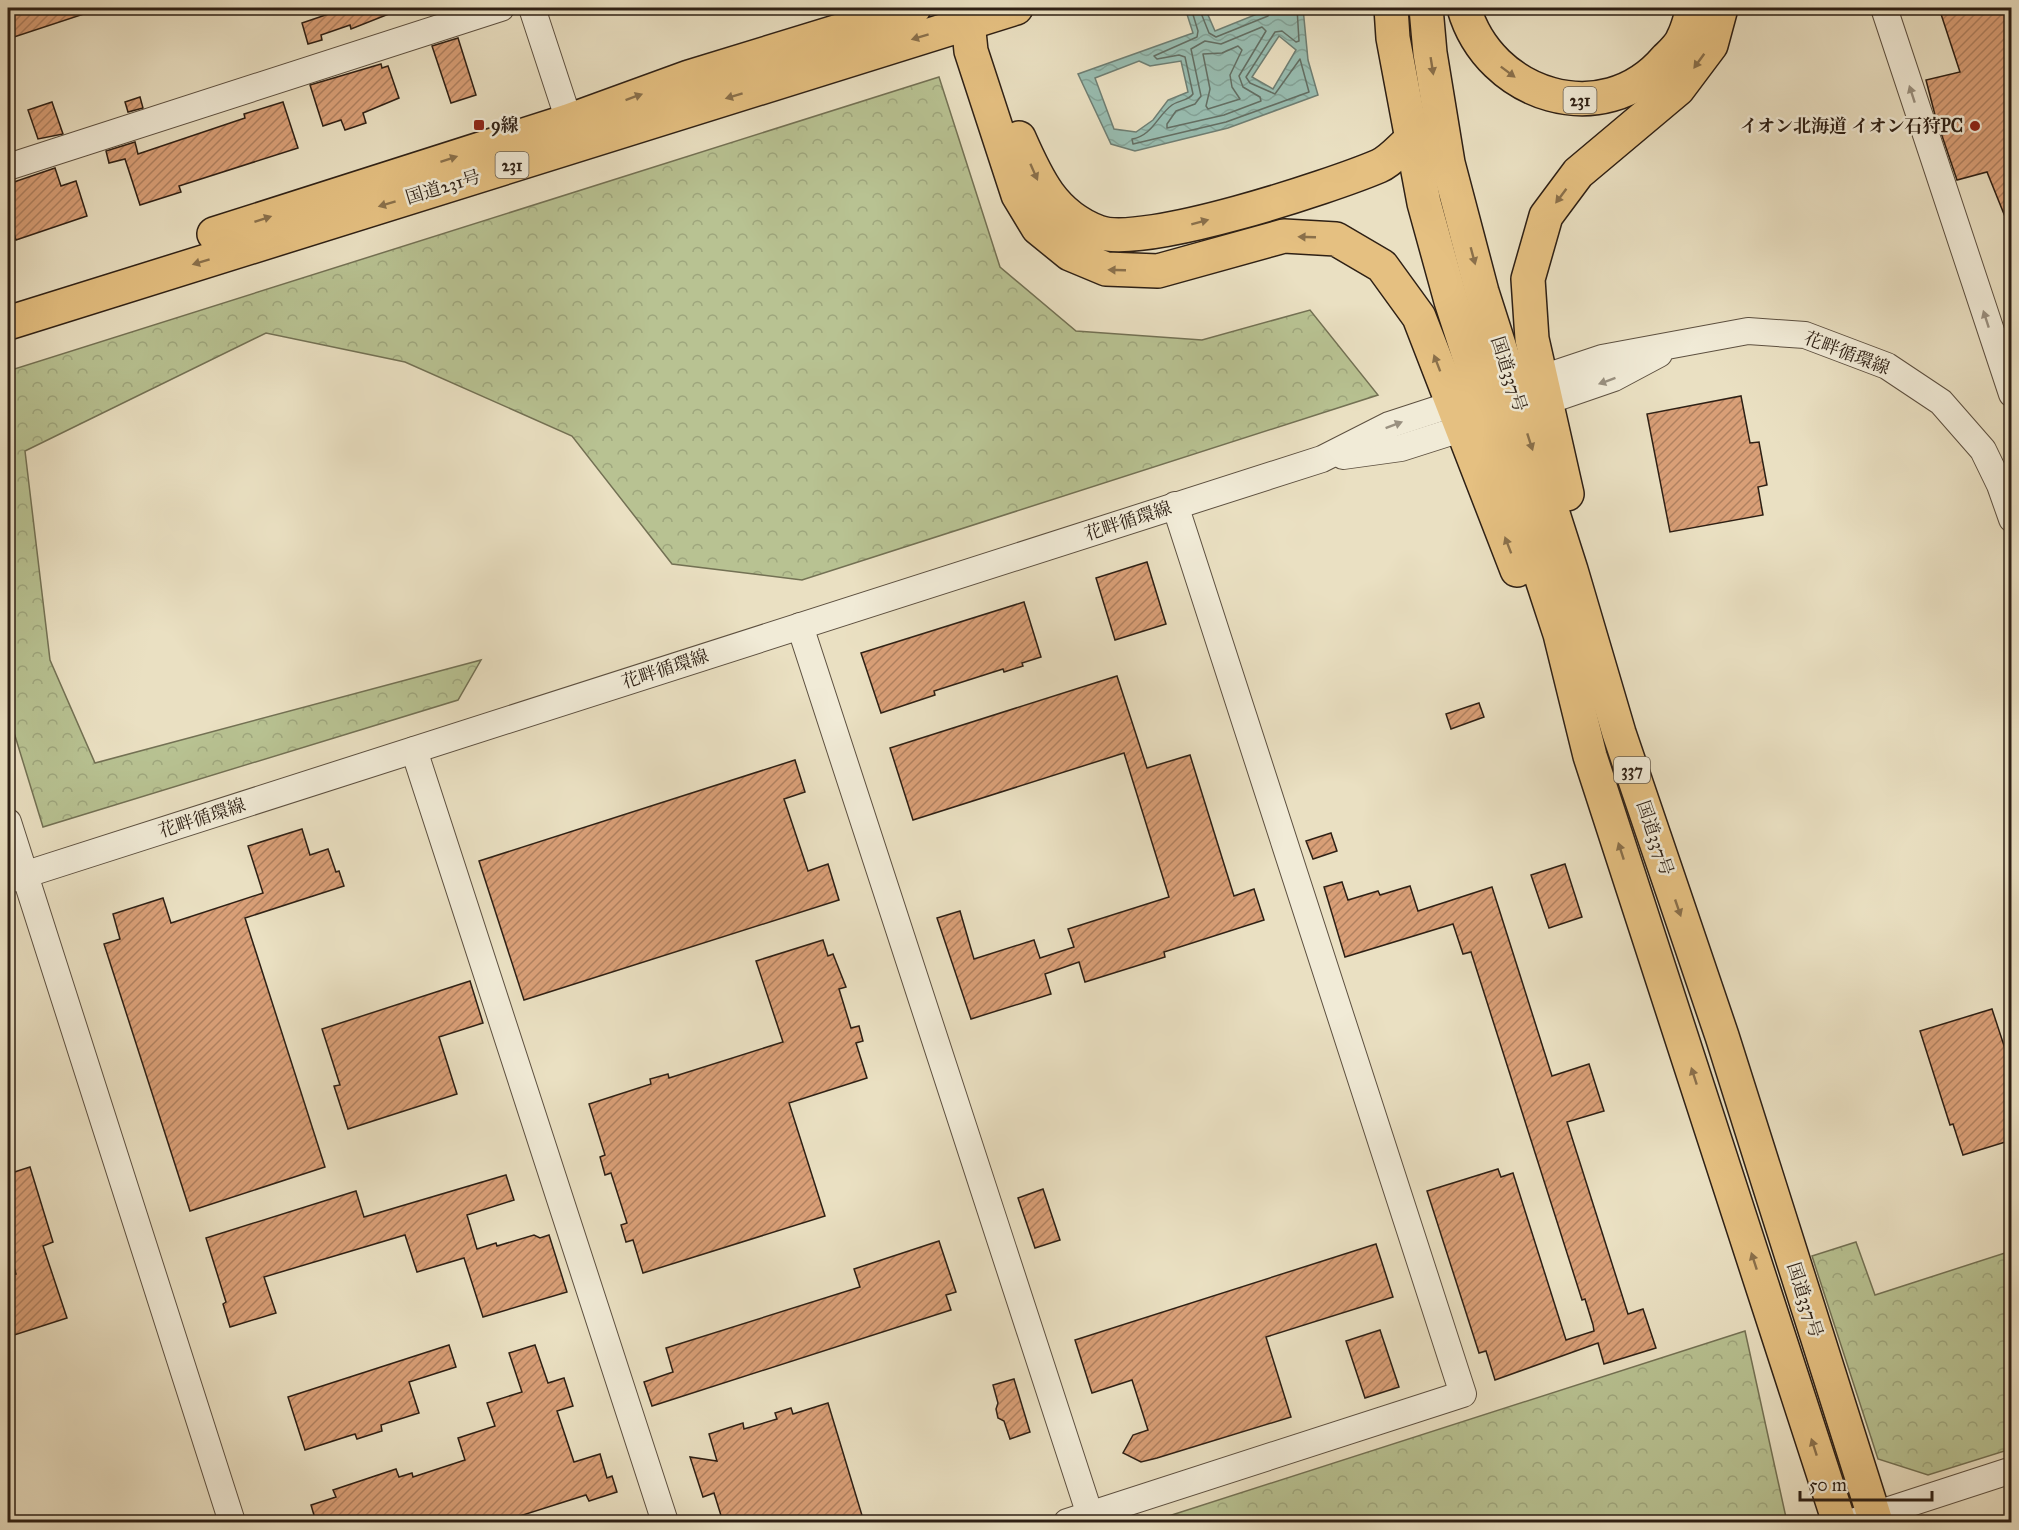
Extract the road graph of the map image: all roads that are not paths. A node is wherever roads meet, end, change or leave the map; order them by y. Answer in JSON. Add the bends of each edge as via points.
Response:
{"nodes":[{"id":1,"x":501,"y":8,"type":"edge"},
{"id":2,"x":532,"y":8,"type":"edge"},
{"id":3,"x":846,"y":8,"type":"edge"},
{"id":4,"x":914,"y":8,"type":"edge"},
{"id":5,"x":1016,"y":8,"type":"edge"},
{"id":6,"x":1391,"y":8,"type":"edge"},
{"id":7,"x":1426,"y":8,"type":"edge"},
{"id":8,"x":1464,"y":8,"type":"edge"},
{"id":9,"x":1694,"y":8,"type":"edge"},
{"id":10,"x":1721,"y":8,"type":"edge"},
{"id":11,"x":1884,"y":8,"type":"edge"},
{"id":12,"x":964,"y":15,"type":"edge"},
{"id":13,"x":689,"y":77,"type":"junction"},
{"id":14,"x":572,"y":133,"type":"junction"},
{"id":15,"x":1411,"y":140,"type":"junction"},
{"id":16,"x":8,"y":167,"type":"edge"},
{"id":17,"x":8,"y":300,"type":"edge"},
{"id":18,"x":8,"y":323,"type":"edge"},
{"id":19,"x":1553,"y":386,"type":"dead end"},
{"id":20,"x":2012,"y":394,"type":"edge"},
{"id":21,"x":1441,"y":408,"type":"dead end"},
{"id":22,"x":1448,"y":434,"type":"dead end"},
{"id":23,"x":1322,"y":459,"type":"junction"},
{"id":24,"x":1175,"y":505,"type":"junction"},
{"id":25,"x":2012,"y":519,"type":"edge"},
{"id":26,"x":800,"y":626,"type":"junction"},
{"id":27,"x":1619,"y":733,"type":"junction"},
{"id":28,"x":414,"y":750,"type":"junction"},
{"id":29,"x":1590,"y":756,"type":"junction"},
{"id":30,"x":8,"y":822,"type":"edge"},
{"id":31,"x":16,"y":877,"type":"edge"},
{"id":32,"x":2012,"y":1470,"type":"edge"},
{"id":33,"x":1078,"y":1519,"type":"edge"},
{"id":34,"x":1867,"y":1520,"type":"edge"},
{"id":35,"x":232,"y":1522,"type":"edge"},
{"id":36,"x":665,"y":1522,"type":"edge"},
{"id":37,"x":1839,"y":1522,"type":"edge"}],
"edges":[{"from":1,"to":16,"type":"street"},
{"from":2,"to":14,"type":"street"},
{"from":3,"to":13,"type":"highway","name":"国道231号","number":"231"},
{"from":4,"to":13,"type":"highway","name":"国道231号","number":"231"},
{"from":5,"to":12,"type":"highway","name":"国道231号","number":"231"},
{"from":6,"to":15,"type":"highway","name":"国道337号","number":"337"},
{"from":7,"to":27,"type":"highway","name":"国道337号","number":"337","one_way":true,"via":[[1448,163],[1482,292]]},
{"from":8,"to":9,"type":"highway","number":"231","one_way":true,"via":[[1478,44],[1505,71],[1541,93],[1581,100],[1618,95],[1654,73],[1683,39]]},
{"from":10,"to":27,"type":"highway","one_way":true,"via":[[1711,45],[1678,88],[1578,173],[1546,216],[1528,279],[1532,339]]},
{"from":20,"to":11,"type":"street","one_way":true},
{"from":12,"to":14,"type":"highway","name":"国道231号","number":"231","one_way":true},
{"from":12,"to":15,"type":"highway","one_way":true,"via":[[983,44],[1039,183],[1067,214],[1099,233],[1160,233],[1245,209],[1382,165]]},
{"from":29,"to":12,"type":"highway","one_way":true,"via":[[1419,316],[1382,266],[1336,239],[1284,236],[1158,271],[1106,269],[1070,254],[1038,228],[1018,195],[971,51]]},
{"from":14,"to":13,"type":"highway","name":"国道231号","number":"231","one_way":true},
{"from":17,"to":14,"type":"highway","name":"国道231号","number":"231","one_way":true},
{"from":14,"to":18,"type":"highway","name":"国道231号","number":"231","one_way":true},
{"from":15,"to":29,"type":"highway","name":"国道337号","number":"337","via":[[1451,301],[1560,634]]},
{"from":19,"to":25,"type":"street","name":"花畔循環線","via":[[1614,378],[1677,344],[1748,331],[1805,335],[1887,366],[1941,402],[1983,450]]},
{"from":23,"to":21,"type":"street","name":"花畔循環線","one_way":true,"via":[[1389,426]]},
{"from":22,"to":23,"type":"street","name":"花畔循環線","via":[[1401,448]]},
{"from":23,"to":24,"type":"street","name":"花畔循環線"},
{"from":24,"to":26,"type":"street","name":"花畔循環線"},
{"from":24,"to":33,"type":"street","via":[[1463,1394]]},
{"from":26,"to":28,"type":"street","name":"花畔循環線"},
{"from":26,"to":33,"type":"street"},
{"from":27,"to":34,"type":"highway","name":"国道337号","number":"337","one_way":true,"via":[[1725,1047]]},
{"from":28,"to":31,"type":"street","name":"花畔循環線"},
{"from":28,"to":36,"type":"street"},
{"from":37,"to":29,"type":"highway","name":"国道337号","number":"337","one_way":true},
{"from":30,"to":31,"type":"street"},
{"from":31,"to":35,"type":"street"},
{"from":32,"to":34,"type":"street"}]}
